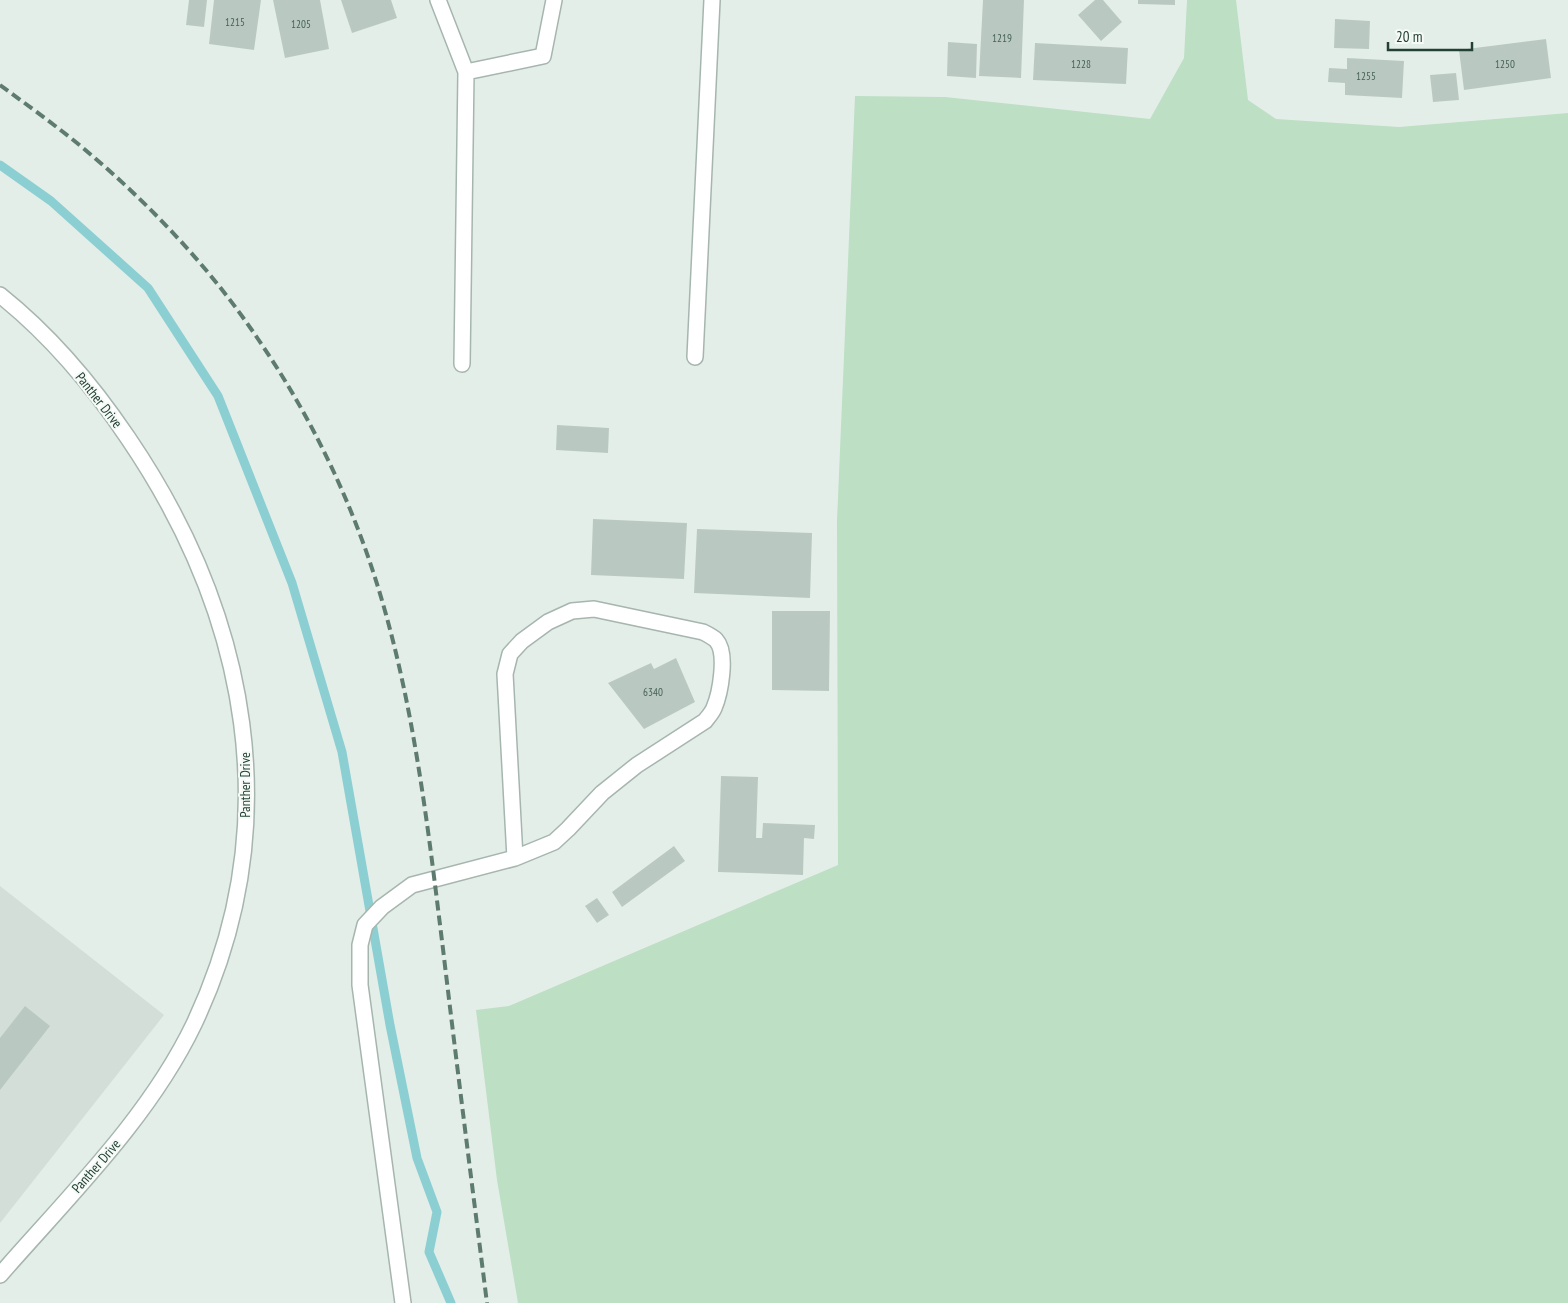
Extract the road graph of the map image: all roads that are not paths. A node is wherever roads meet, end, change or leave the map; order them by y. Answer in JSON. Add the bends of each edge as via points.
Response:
{"nodes":[{"id":1,"x":438,"y":0,"type":"edge"},
{"id":2,"x":554,"y":0,"type":"edge"},
{"id":3,"x":712,"y":0,"type":"edge"},
{"id":4,"x":466,"y":72,"type":"junction"},
{"id":5,"x":0,"y":295,"type":"edge"},
{"id":6,"x":695,"y":357,"type":"dead end"},
{"id":7,"x":462,"y":364,"type":"dead end"},
{"id":8,"x":515,"y":858,"type":"junction"},
{"id":9,"x":0,"y":1275,"type":"edge"},
{"id":10,"x":402,"y":1303,"type":"edge"}],
"edges":[{"from":1,"to":4,"type":"street"},
{"from":2,"to":4,"type":"street","via":[[543,56]]},
{"from":3,"to":6,"type":"street"},
{"from":4,"to":7,"type":"street"},
{"from":5,"to":9,"type":"street","name":"Panther Drive","via":[[65,357],[110,411],[150,470],[186,537],[216,608],[232,665],[243,725],[247,786],[244,847],[235,901],[219,960],[194,1023],[164,1078],[128,1130]]},
{"from":8,"to":8,"type":"street","via":[[554,842],[602,793],[637,764],[705,721],[718,698],[721,677],[722,652],[716,640],[703,632],[594,609],[572,611],[548,622],[510,654],[505,674]]},
{"from":8,"to":10,"type":"street","via":[[412,885],[382,906],[364,925],[360,946],[360,985]]}]}
